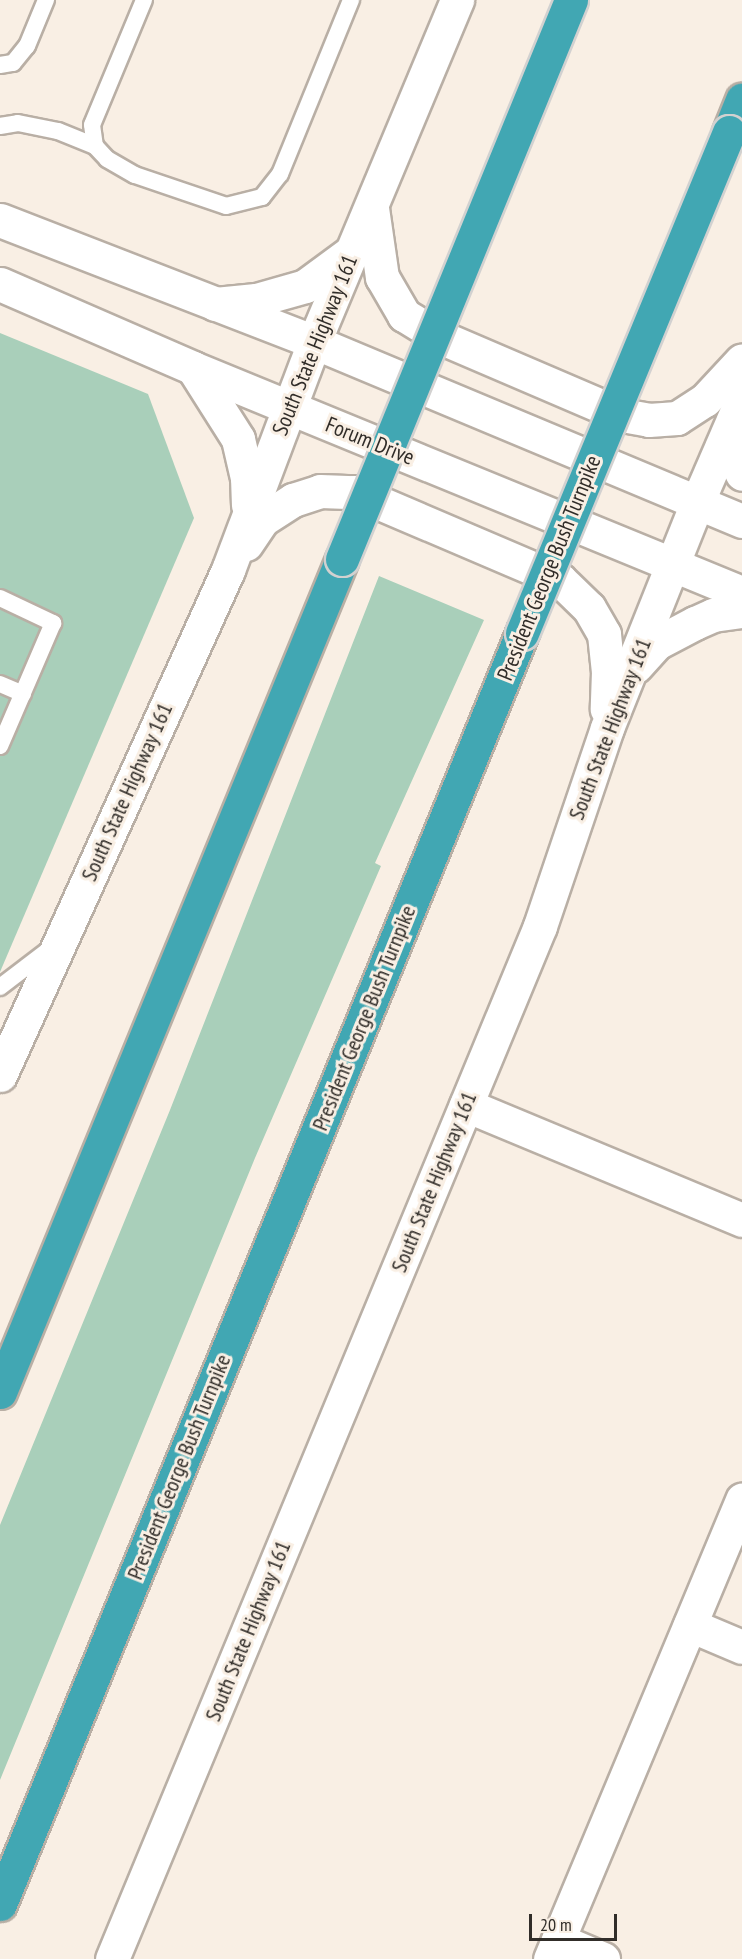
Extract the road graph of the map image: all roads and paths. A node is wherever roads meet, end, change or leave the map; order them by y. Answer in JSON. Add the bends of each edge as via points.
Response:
{"nodes":[{"id":1,"x":46,"y":0,"type":"edge"},
{"id":2,"x":144,"y":0,"type":"edge"},
{"id":3,"x":457,"y":0,"type":"edge"},
{"id":4,"x":551,"y":0,"type":"edge"},
{"id":5,"x":571,"y":0,"type":"edge"},
{"id":6,"x":347,"y":1,"type":"edge"},
{"id":7,"x":0,"y":65,"type":"edge"},
{"id":8,"x":738,"y":112,"type":"edge"},
{"id":9,"x":0,"y":126,"type":"edge"},
{"id":10,"x":95,"y":146,"type":"junction"},
{"id":11,"x":372,"y":208,"type":"junction"},
{"id":12,"x":0,"y":220,"type":"edge"},
{"id":13,"x":354,"y":249,"type":"junction"},
{"id":14,"x":0,"y":284,"type":"edge"},
{"id":15,"x":214,"y":304,"type":"junction"},
{"id":16,"x":314,"y":342,"type":"junction"},
{"id":17,"x":742,"y":360,"type":"edge"},
{"id":18,"x":193,"y":368,"type":"junction"},
{"id":19,"x":740,"y":404,"type":"edge"},
{"id":20,"x":288,"y":408,"type":"junction"},
{"id":21,"x":390,"y":438,"type":"junction"},
{"id":22,"x":742,"y":474,"type":"edge"},
{"id":23,"x":697,"y":503,"type":"junction"},
{"id":24,"x":249,"y":515,"type":"junction"},
{"id":25,"x":742,"y":521,"type":"edge"},
{"id":26,"x":674,"y":564,"type":"junction"},
{"id":27,"x":228,"y":570,"type":"junction"},
{"id":28,"x":742,"y":592,"type":"edge"},
{"id":29,"x":0,"y":598,"type":"edge"},
{"id":30,"x":742,"y":611,"type":"edge"},
{"id":31,"x":628,"y":674,"type":"junction"},
{"id":32,"x":0,"y":684,"type":"edge"},
{"id":33,"x":23,"y":694,"type":"junction"},
{"id":34,"x":607,"y":728,"type":"junction"},
{"id":35,"x":0,"y":746,"type":"edge"},
{"id":36,"x":61,"y":940,"type":"junction"},
{"id":37,"x":0,"y":987,"type":"edge"},
{"id":38,"x":0,"y":1075,"type":"edge"},
{"id":39,"x":466,"y":1105,"type":"junction"},
{"id":40,"x":742,"y":1220,"type":"edge"},
{"id":41,"x":0,"y":1392,"type":"edge"},
{"id":42,"x":742,"y":1499,"type":"edge"},
{"id":43,"x":733,"y":1545,"type":"edge"},
{"id":44,"x":690,"y":1624,"type":"junction"},
{"id":45,"x":742,"y":1647,"type":"edge"},
{"id":46,"x":0,"y":1904,"type":"edge"},
{"id":47,"x":554,"y":1950,"type":"edge"},
{"id":48,"x":112,"y":1959,"type":"edge"},
{"id":49,"x":603,"y":1959,"type":"edge"}],
"edges":[{"from":1,"to":7,"type":"lane","via":[[27,46],[13,63]]},
{"from":2,"to":10,"type":"lane","via":[[92,125]]},
{"from":3,"to":11,"type":"main road","name":"South State Highway 161"},
{"from":4,"to":21,"type":"highway","bridge":true},
{"from":5,"to":21,"type":"highway","bridge":true},
{"from":6,"to":10,"type":"lane","via":[[280,174],[262,197],[226,206],[135,175],[107,159]]},
{"from":8,"to":46,"type":"highway","name":"President George Bush Turnpike","bridge":true},
{"from":9,"to":10,"type":"lane","via":[[18,123],[58,131]]},
{"from":11,"to":13,"type":"main road","name":"South State Highway 161"},
{"from":11,"to":17,"type":"main road","via":[[382,277],[404,315],[440,338],[622,415],[649,420],[677,418],[705,400]]},
{"from":12,"to":15,"type":"main road"},
{"from":13,"to":15,"type":"main road","via":[[305,286],[256,300]]},
{"from":13,"to":16,"type":"main road","name":"South State Highway 161"},
{"from":14,"to":18,"type":"main road","name":"Forum Drive"},
{"from":15,"to":16,"type":"main road"},
{"from":16,"to":20,"type":"main road","name":"South State Highway 161"},
{"from":16,"to":23,"type":"main road"},
{"from":18,"to":20,"type":"main road","name":"Forum Drive"},
{"from":18,"to":24,"type":"main road","via":[[238,439],[247,477]]},
{"from":19,"to":22,"type":"main road","via":[[736,461]]},
{"from":19,"to":23,"type":"main road","name":"South State Highway 161"},
{"from":20,"to":24,"type":"main road","name":"South State Highway 161"},
{"from":20,"to":26,"type":"main road","name":"Forum Drive"},
{"from":21,"to":41,"type":"highway","bridge":true},
{"from":23,"to":25,"type":"main road"},
{"from":23,"to":26,"type":"main road","name":"South State Highway 161"},
{"from":24,"to":27,"type":"main road","name":"South State Highway 161"},
{"from":26,"to":28,"type":"main road","name":"Forum Drive"},
{"from":26,"to":31,"type":"main road","name":"South State Highway 161"},
{"from":27,"to":34,"type":"main road","via":[[262,520],[293,500],[320,491],[354,492],[560,579],[589,608],[604,634]]},
{"from":27,"to":36,"type":"main road","name":"South State Highway 161"},
{"from":29,"to":33,"type":"lane","via":[[53,623]]},
{"from":30,"to":31,"type":"main road","via":[[713,615],[657,644]]},
{"from":31,"to":34,"type":"main road","name":"South State Highway 161"},
{"from":32,"to":33,"type":"lane"},
{"from":33,"to":35,"type":"lane"},
{"from":34,"to":39,"type":"main road","name":"South State Highway 161","via":[[540,926]]},
{"from":36,"to":37,"type":"lane"},
{"from":36,"to":38,"type":"main road","name":"South State Highway 161"},
{"from":39,"to":40,"type":"main road"},
{"from":39,"to":48,"type":"main road","name":"South State Highway 161"},
{"from":42,"to":43,"type":"main road"},
{"from":43,"to":44,"type":"main road"},
{"from":44,"to":45,"type":"main road"},
{"from":44,"to":47,"type":"main road"},
{"from":47,"to":49,"type":"main road"}]}
